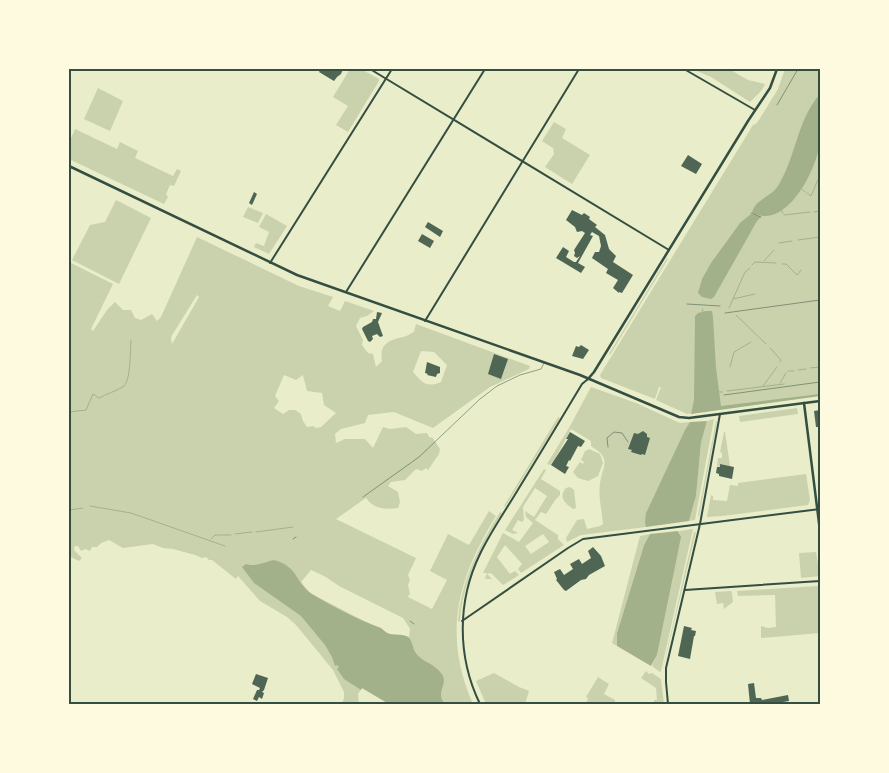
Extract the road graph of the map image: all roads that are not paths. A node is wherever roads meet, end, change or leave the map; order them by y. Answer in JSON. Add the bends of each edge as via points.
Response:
{"nodes":[{"id":1,"x":370,"y":69,"type":"edge"},
{"id":2,"x":392,"y":69,"type":"edge"},
{"id":3,"x":485,"y":69,"type":"edge"},
{"id":4,"x":579,"y":69,"type":"edge"},
{"id":5,"x":684,"y":69,"type":"edge"},
{"id":6,"x":777,"y":69,"type":"edge"},
{"id":7,"x":386,"y":78,"type":"junction"},
{"id":8,"x":755,"y":110,"type":"junction"},
{"id":9,"x":454,"y":119,"type":"junction"},
{"id":10,"x":523,"y":160,"type":"junction"},
{"id":11,"x":69,"y":166,"type":"edge"},
{"id":12,"x":669,"y":250,"type":"junction"},
{"id":13,"x":270,"y":262,"type":"junction"},
{"id":14,"x":346,"y":293,"type":"junction"},
{"id":15,"x":425,"y":321,"type":"junction"},
{"id":16,"x":544,"y":362,"type":"junction"},
{"id":17,"x":588,"y":379,"type":"junction"},
{"id":18,"x":820,"y":401,"type":"edge"},
{"id":19,"x":804,"y":403,"type":"junction"},
{"id":20,"x":720,"y":414,"type":"junction"},
{"id":21,"x":363,"y":497,"type":"dead end"},
{"id":22,"x":819,"y":509,"type":"edge"},
{"id":23,"x":700,"y":524,"type":"junction"},
{"id":24,"x":820,"y":531,"type":"edge"},
{"id":25,"x":820,"y":581,"type":"edge"},
{"id":26,"x":685,"y":590,"type":"junction"},
{"id":27,"x":410,"y":621,"type":"dead end"},
{"id":28,"x":462,"y":621,"type":"junction"},
{"id":29,"x":414,"y":624,"type":"dead end"},
{"id":30,"x":480,"y":704,"type":"edge"},
{"id":31,"x":668,"y":704,"type":"edge"}],
"edges":[{"from":1,"to":7,"type":"street"},
{"from":2,"to":7,"type":"street"},
{"from":3,"to":9,"type":"street"},
{"from":4,"to":10,"type":"street"},
{"from":5,"to":8,"type":"street"},
{"from":6,"to":8,"type":"main road","via":[[770,88]]},
{"from":7,"to":9,"type":"street"},
{"from":7,"to":13,"type":"street"},
{"from":8,"to":12,"type":"main road"},
{"from":9,"to":10,"type":"street"},
{"from":9,"to":14,"type":"street"},
{"from":10,"to":12,"type":"street"},
{"from":10,"to":15,"type":"street"},
{"from":11,"to":13,"type":"main road"},
{"from":12,"to":17,"type":"main road"},
{"from":13,"to":14,"type":"main road"},
{"from":14,"to":15,"type":"main road"},
{"from":15,"to":16,"type":"main road"},
{"from":16,"to":17,"type":"main road"},
{"from":16,"to":21,"type":"lane","via":[[541,369],[496,386],[419,457]]},
{"from":17,"to":20,"type":"main road","via":[[675,415],[689,418]]},
{"from":17,"to":28,"type":"street","via":[[481,553],[467,592]]},
{"from":18,"to":19,"type":"main road"},
{"from":19,"to":20,"type":"main road"},
{"from":19,"to":22,"type":"main road"},
{"from":20,"to":23,"type":"street"},
{"from":22,"to":23,"type":"street"},
{"from":22,"to":24,"type":"main road"},
{"from":23,"to":26,"type":"street"},
{"from":23,"to":28,"type":"street","via":[[577,542]]},
{"from":25,"to":26,"type":"street"},
{"from":26,"to":31,"type":"street","via":[[666,668]]},
{"from":27,"to":29,"type":"lane"},
{"from":28,"to":30,"type":"street","via":[[467,669]]}]}
